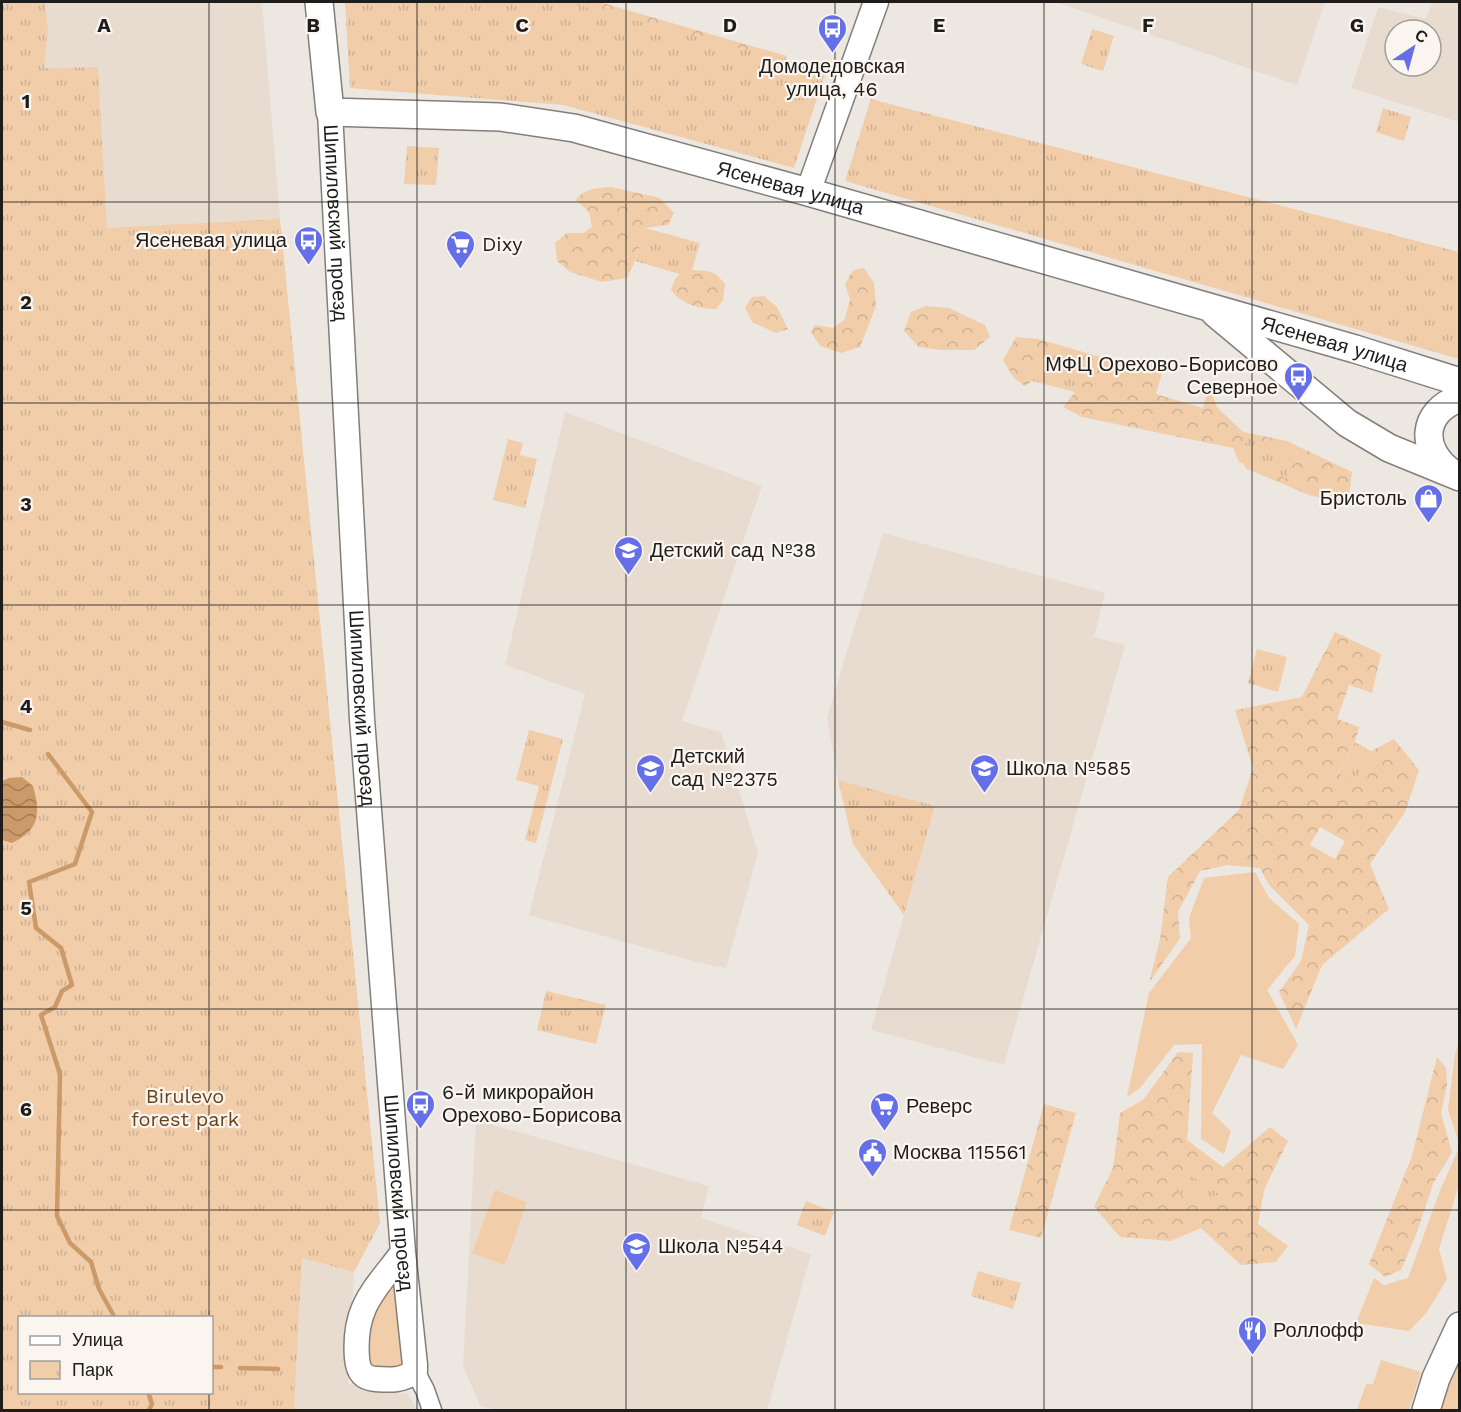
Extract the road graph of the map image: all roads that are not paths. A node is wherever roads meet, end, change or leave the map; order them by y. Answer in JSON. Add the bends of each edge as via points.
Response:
{"nodes":[{"id":1,"x":319,"y":2,"type":"edge"},
{"id":2,"x":876,"y":2,"type":"edge"},
{"id":3,"x":330,"y":112,"type":"junction"},
{"id":4,"x":808,"y":192,"type":"junction"},
{"id":5,"x":1210,"y":308,"type":"junction"},
{"id":6,"x":1460,"y":381,"type":"edge"},
{"id":7,"x":1460,"y":398,"type":"edge"},
{"id":8,"x":1459,"y":477,"type":"edge"},
{"id":9,"x":403,"y":1252,"type":"junction"},
{"id":10,"x":1460,"y":1326,"type":"edge"},
{"id":11,"x":415,"y":1371,"type":"junction"},
{"id":12,"x":432,"y":1410,"type":"edge"},
{"id":13,"x":1426,"y":1410,"type":"edge"}],
"edges":[{"from":1,"to":3,"type":"main road","name":"Шипиловский проезд"},
{"from":2,"to":4,"type":"street"},
{"from":3,"to":4,"type":"main road","name":"Ясеневая улица","via":[[500,117],[574,128]]},
{"from":3,"to":9,"type":"street","name":"Шипиловский проезд","via":[[363,730]]},
{"from":4,"to":5,"type":"main road","name":"Ясеневая улица"},
{"from":5,"to":6,"type":"main road","name":"Ясеневая улица"},
{"from":5,"to":8,"type":"main road","name":"Ясеневая улица","via":[[1347,423],[1389,448]]},
{"from":7,"to":8,"type":"main road","via":[[1437,411],[1429,423],[1428,438],[1446,469]]},
{"from":9,"to":11,"type":"street","name":"Шипиловский проезд"},
{"from":9,"to":11,"type":"street","via":[[362,1310],[355,1337],[358,1367],[370,1379],[395,1380]]},
{"from":10,"to":13,"type":"main road"},
{"from":11,"to":12,"type":"street","name":"Шипиловский проезд"}]}
